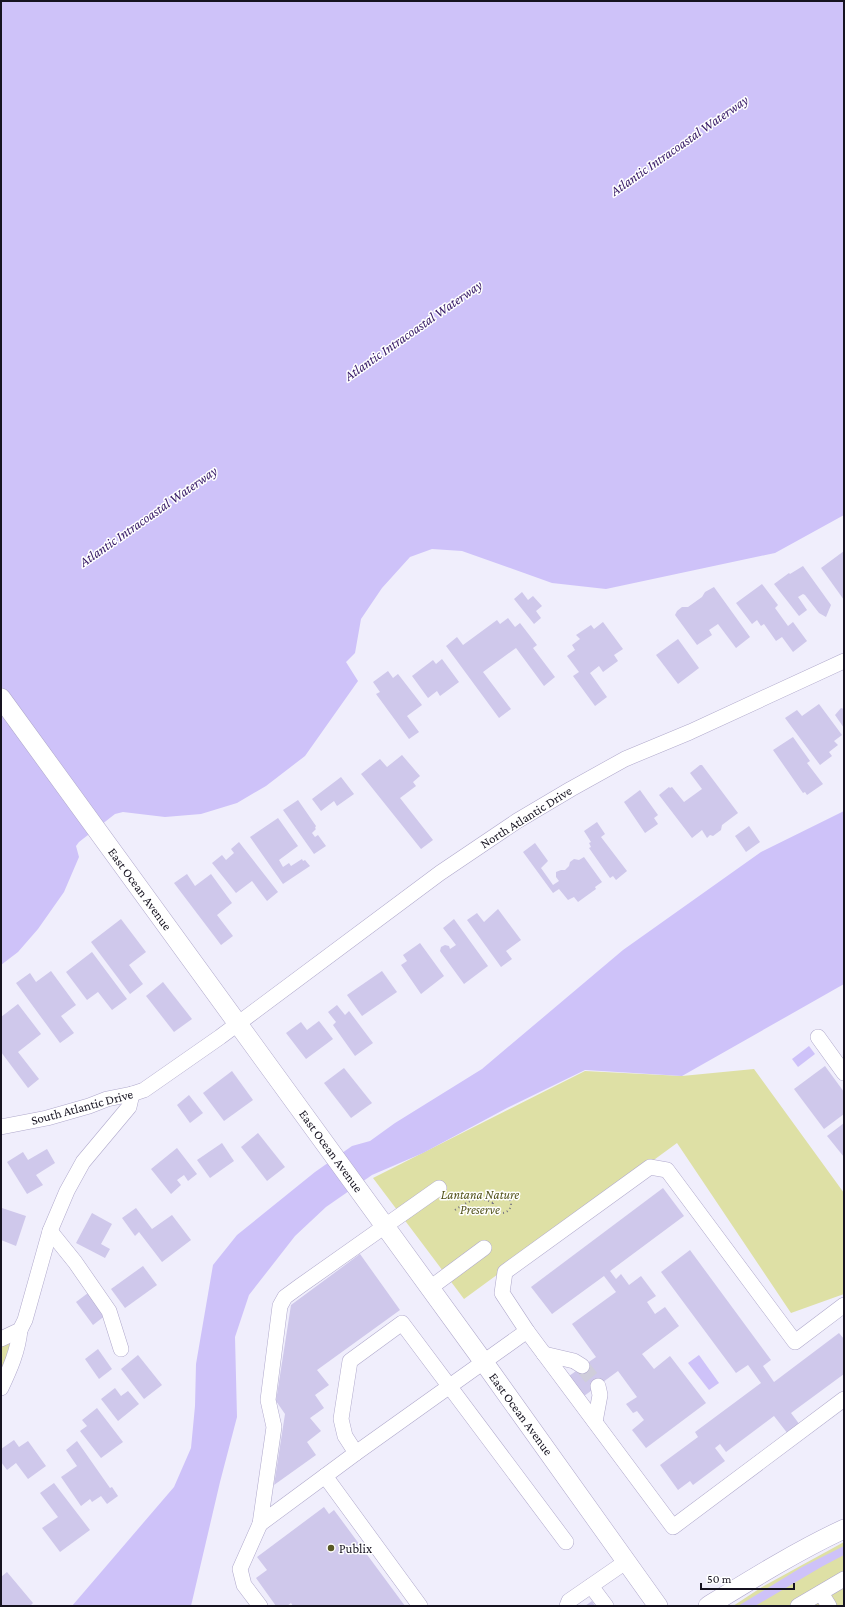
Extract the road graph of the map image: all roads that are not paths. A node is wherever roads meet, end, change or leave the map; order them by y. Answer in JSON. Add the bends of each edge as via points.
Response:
{"nodes":[{"id":1,"x":844,"y":661,"type":"edge"},
{"id":2,"x":1,"y":698,"type":"edge"},
{"id":3,"x":238,"y":1022,"type":"junction"},
{"id":4,"x":818,"y":1037,"type":"dead end"},
{"id":5,"x":844,"y":1073,"type":"edge"},
{"id":6,"x":132,"y":1094,"type":"junction"},
{"id":7,"x":1,"y":1127,"type":"edge"},
{"id":8,"x":439,"y":1188,"type":"dead end"},
{"id":9,"x":386,"y":1227,"type":"junction"},
{"id":10,"x":50,"y":1232,"type":"junction"},
{"id":11,"x":484,"y":1248,"type":"dead end"},
{"id":12,"x":430,"y":1288,"type":"junction"},
{"id":13,"x":844,"y":1305,"type":"edge"},
{"id":14,"x":20,"y":1330,"type":"junction"},
{"id":15,"x":527,"y":1331,"type":"junction"},
{"id":16,"x":1,"y":1339,"type":"edge"},
{"id":17,"x":121,"y":1349,"type":"dead end"},
{"id":18,"x":544,"y":1354,"type":"junction"},
{"id":19,"x":483,"y":1361,"type":"junction"},
{"id":20,"x":582,"y":1366,"type":"tunnel mouth"},
{"id":21,"x":449,"y":1386,"type":"junction"},
{"id":22,"x":598,"y":1386,"type":"tunnel mouth"},
{"id":23,"x":1,"y":1388,"type":"edge"},
{"id":24,"x":844,"y":1399,"type":"edge"},
{"id":25,"x":595,"y":1422,"type":"junction"},
{"id":26,"x":356,"y":1453,"type":"junction"},
{"id":27,"x":325,"y":1476,"type":"junction"},
{"id":28,"x":260,"y":1524,"type":"junction"},
{"id":29,"x":844,"y":1529,"type":"edge"},
{"id":30,"x":566,"y":1542,"type":"dead end"},
{"id":31,"x":627,"y":1561,"type":"junction"},
{"id":32,"x":844,"y":1579,"type":"edge"},
{"id":33,"x":591,"y":1586,"type":"junction"},
{"id":34,"x":821,"y":1593,"type":"junction"},
{"id":35,"x":260,"y":1606,"type":"edge"},
{"id":36,"x":420,"y":1606,"type":"edge"},
{"id":37,"x":567,"y":1606,"type":"edge"},
{"id":38,"x":606,"y":1606,"type":"edge"},
{"id":39,"x":658,"y":1606,"type":"edge"},
{"id":40,"x":708,"y":1606,"type":"edge"},
{"id":41,"x":798,"y":1606,"type":"edge"},
{"id":42,"x":829,"y":1606,"type":"edge"}],
"edges":[{"from":1,"to":3,"type":"street","name":"North Atlantic Drive","via":[[625,759],[517,821],[440,874]]},
{"from":2,"to":3,"type":"main road","name":"East Ocean Avenue"},
{"from":3,"to":6,"type":"street","name":"South Atlantic Drive","via":[[144,1090]]},
{"from":3,"to":9,"type":"main road","name":"East Ocean Avenue"},
{"from":4,"to":5,"type":"street"},
{"from":6,"to":7,"type":"street","name":"South Atlantic Drive","via":[[108,1098],[46,1118]]},
{"from":6,"to":10,"type":"street","via":[[129,1106],[83,1162],[67,1191]]},
{"from":8,"to":9,"type":"street"},
{"from":9,"to":12,"type":"main road","name":"East Ocean Avenue"},
{"from":9,"to":28,"type":"street","via":[[290,1293],[280,1306],[268,1400],[274,1427]]},
{"from":10,"to":14,"type":"street"},
{"from":10,"to":17,"type":"street","via":[[75,1262],[109,1311]]},
{"from":11,"to":12,"type":"street"},
{"from":12,"to":19,"type":"main road","name":"East Ocean Avenue"},
{"from":13,"to":15,"type":"street","via":[[795,1342],[667,1170],[650,1167],[505,1272],[502,1293]]},
{"from":14,"to":16,"type":"street"},
{"from":14,"to":23,"type":"street","via":[[11,1365]]},
{"from":15,"to":18,"type":"street"},
{"from":15,"to":19,"type":"street"},
{"from":18,"to":20,"type":"street","via":[[574,1361]]},
{"from":18,"to":25,"type":"street"},
{"from":19,"to":21,"type":"street"},
{"from":19,"to":31,"type":"main road","name":"East Ocean Avenue"},
{"from":21,"to":26,"type":"street"},
{"from":21,"to":26,"type":"street","via":[[402,1322],[350,1361],[341,1419],[345,1436]]},
{"from":21,"to":30,"type":"street"},
{"from":22,"to":25,"type":"street","via":[[600,1395]]},
{"from":24,"to":25,"type":"street","via":[[673,1527]]},
{"from":26,"to":27,"type":"street"},
{"from":27,"to":28,"type":"street"},
{"from":27,"to":36,"type":"street"},
{"from":28,"to":35,"type":"street","via":[[240,1569],[244,1584]]},
{"from":29,"to":40,"type":"main road","via":[[819,1540]]},
{"from":31,"to":33,"type":"street"},
{"from":31,"to":39,"type":"main road","name":"East Ocean Avenue"},
{"from":32,"to":34,"type":"street"},
{"from":33,"to":37,"type":"street","via":[[569,1601]]},
{"from":33,"to":38,"type":"street"},
{"from":34,"to":41,"type":"street"},
{"from":34,"to":42,"type":"street"}]}
